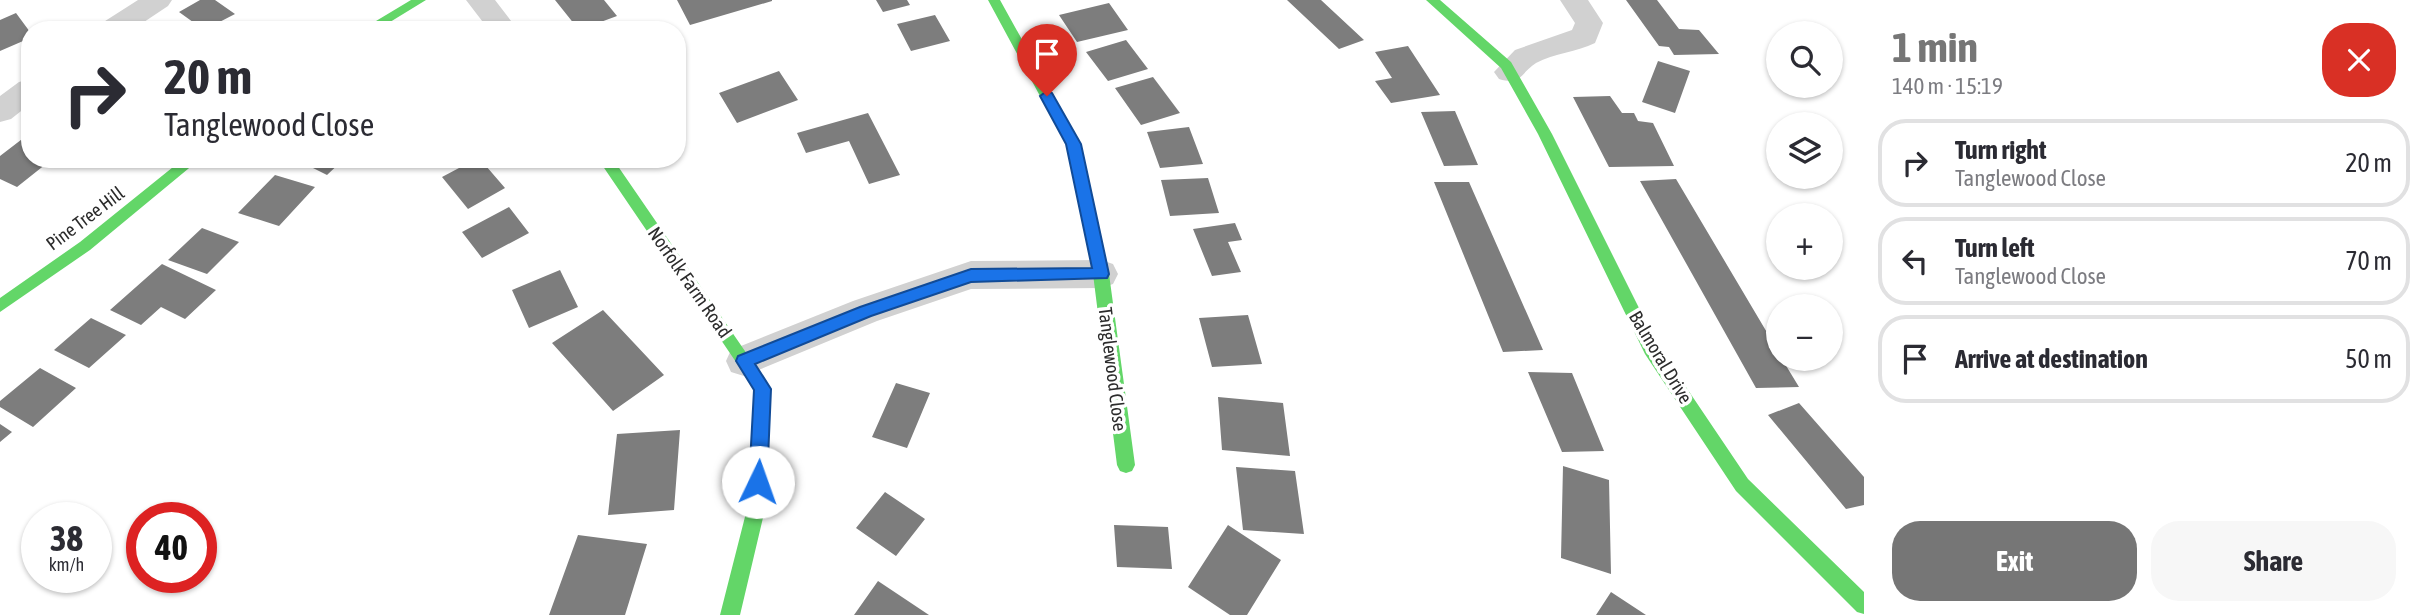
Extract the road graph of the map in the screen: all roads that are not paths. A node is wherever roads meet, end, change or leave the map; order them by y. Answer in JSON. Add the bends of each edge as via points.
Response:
{"nodes":[{"id":1,"x":158,"y":0,"type":"edge"},
{"id":2,"x":420,"y":0,"type":"edge"},
{"id":3,"x":480,"y":0,"type":"edge"},
{"id":4,"x":993,"y":0,"type":"edge"},
{"id":5,"x":1432,"y":0,"type":"edge"},
{"id":6,"x":1574,"y":0,"type":"edge"},
{"id":7,"x":126,"y":21,"type":"edge"},
{"id":8,"x":384,"y":21,"type":"edge"},
{"id":9,"x":496,"y":21,"type":"edge"},
{"id":10,"x":1510,"y":72,"type":"junction"},
{"id":11,"x":21,"y":96,"type":"edge"},
{"id":12,"x":0,"y":111,"type":"edge"},
{"id":13,"x":182,"y":168,"type":"edge"},
{"id":14,"x":611,"y":168,"type":"edge"},
{"id":15,"x":1101,"y":274,"type":"junction"},
{"id":16,"x":0,"y":306,"type":"edge"},
{"id":17,"x":744,"y":361,"type":"junction"},
{"id":18,"x":1126,"y":465,"type":"dead end"},
{"id":19,"x":1864,"y":606,"type":"edge"},
{"id":20,"x":730,"y":615,"type":"edge"}],
"edges":[{"from":1,"to":7,"type":"street"},
{"from":2,"to":8,"type":"street"},
{"from":3,"to":9,"type":"street"},
{"from":4,"to":15,"type":"street","name":"Tanglewood Close","via":[[1073,144]]},
{"from":5,"to":10,"type":"street","name":"Balmoral Drive"},
{"from":6,"to":10,"type":"street","via":[[1589,23],[1585,36],[1529,52]]},
{"from":10,"to":19,"type":"street","name":"Balmoral Drive","via":[[1651,349],[1742,485]]},
{"from":11,"to":12,"type":"street"},
{"from":13,"to":16,"type":"street","name":"Pine Tree Hill","via":[[85,246]]},
{"from":14,"to":17,"type":"street","name":"Norfolk Farm Road"},
{"from":15,"to":17,"type":"street","via":[[971,275],[865,311]]},
{"from":15,"to":18,"type":"street","name":"Tanglewood Close"},
{"from":17,"to":20,"type":"street","name":"Norfolk Farm Road","via":[[763,389],[757,505]]}]}
